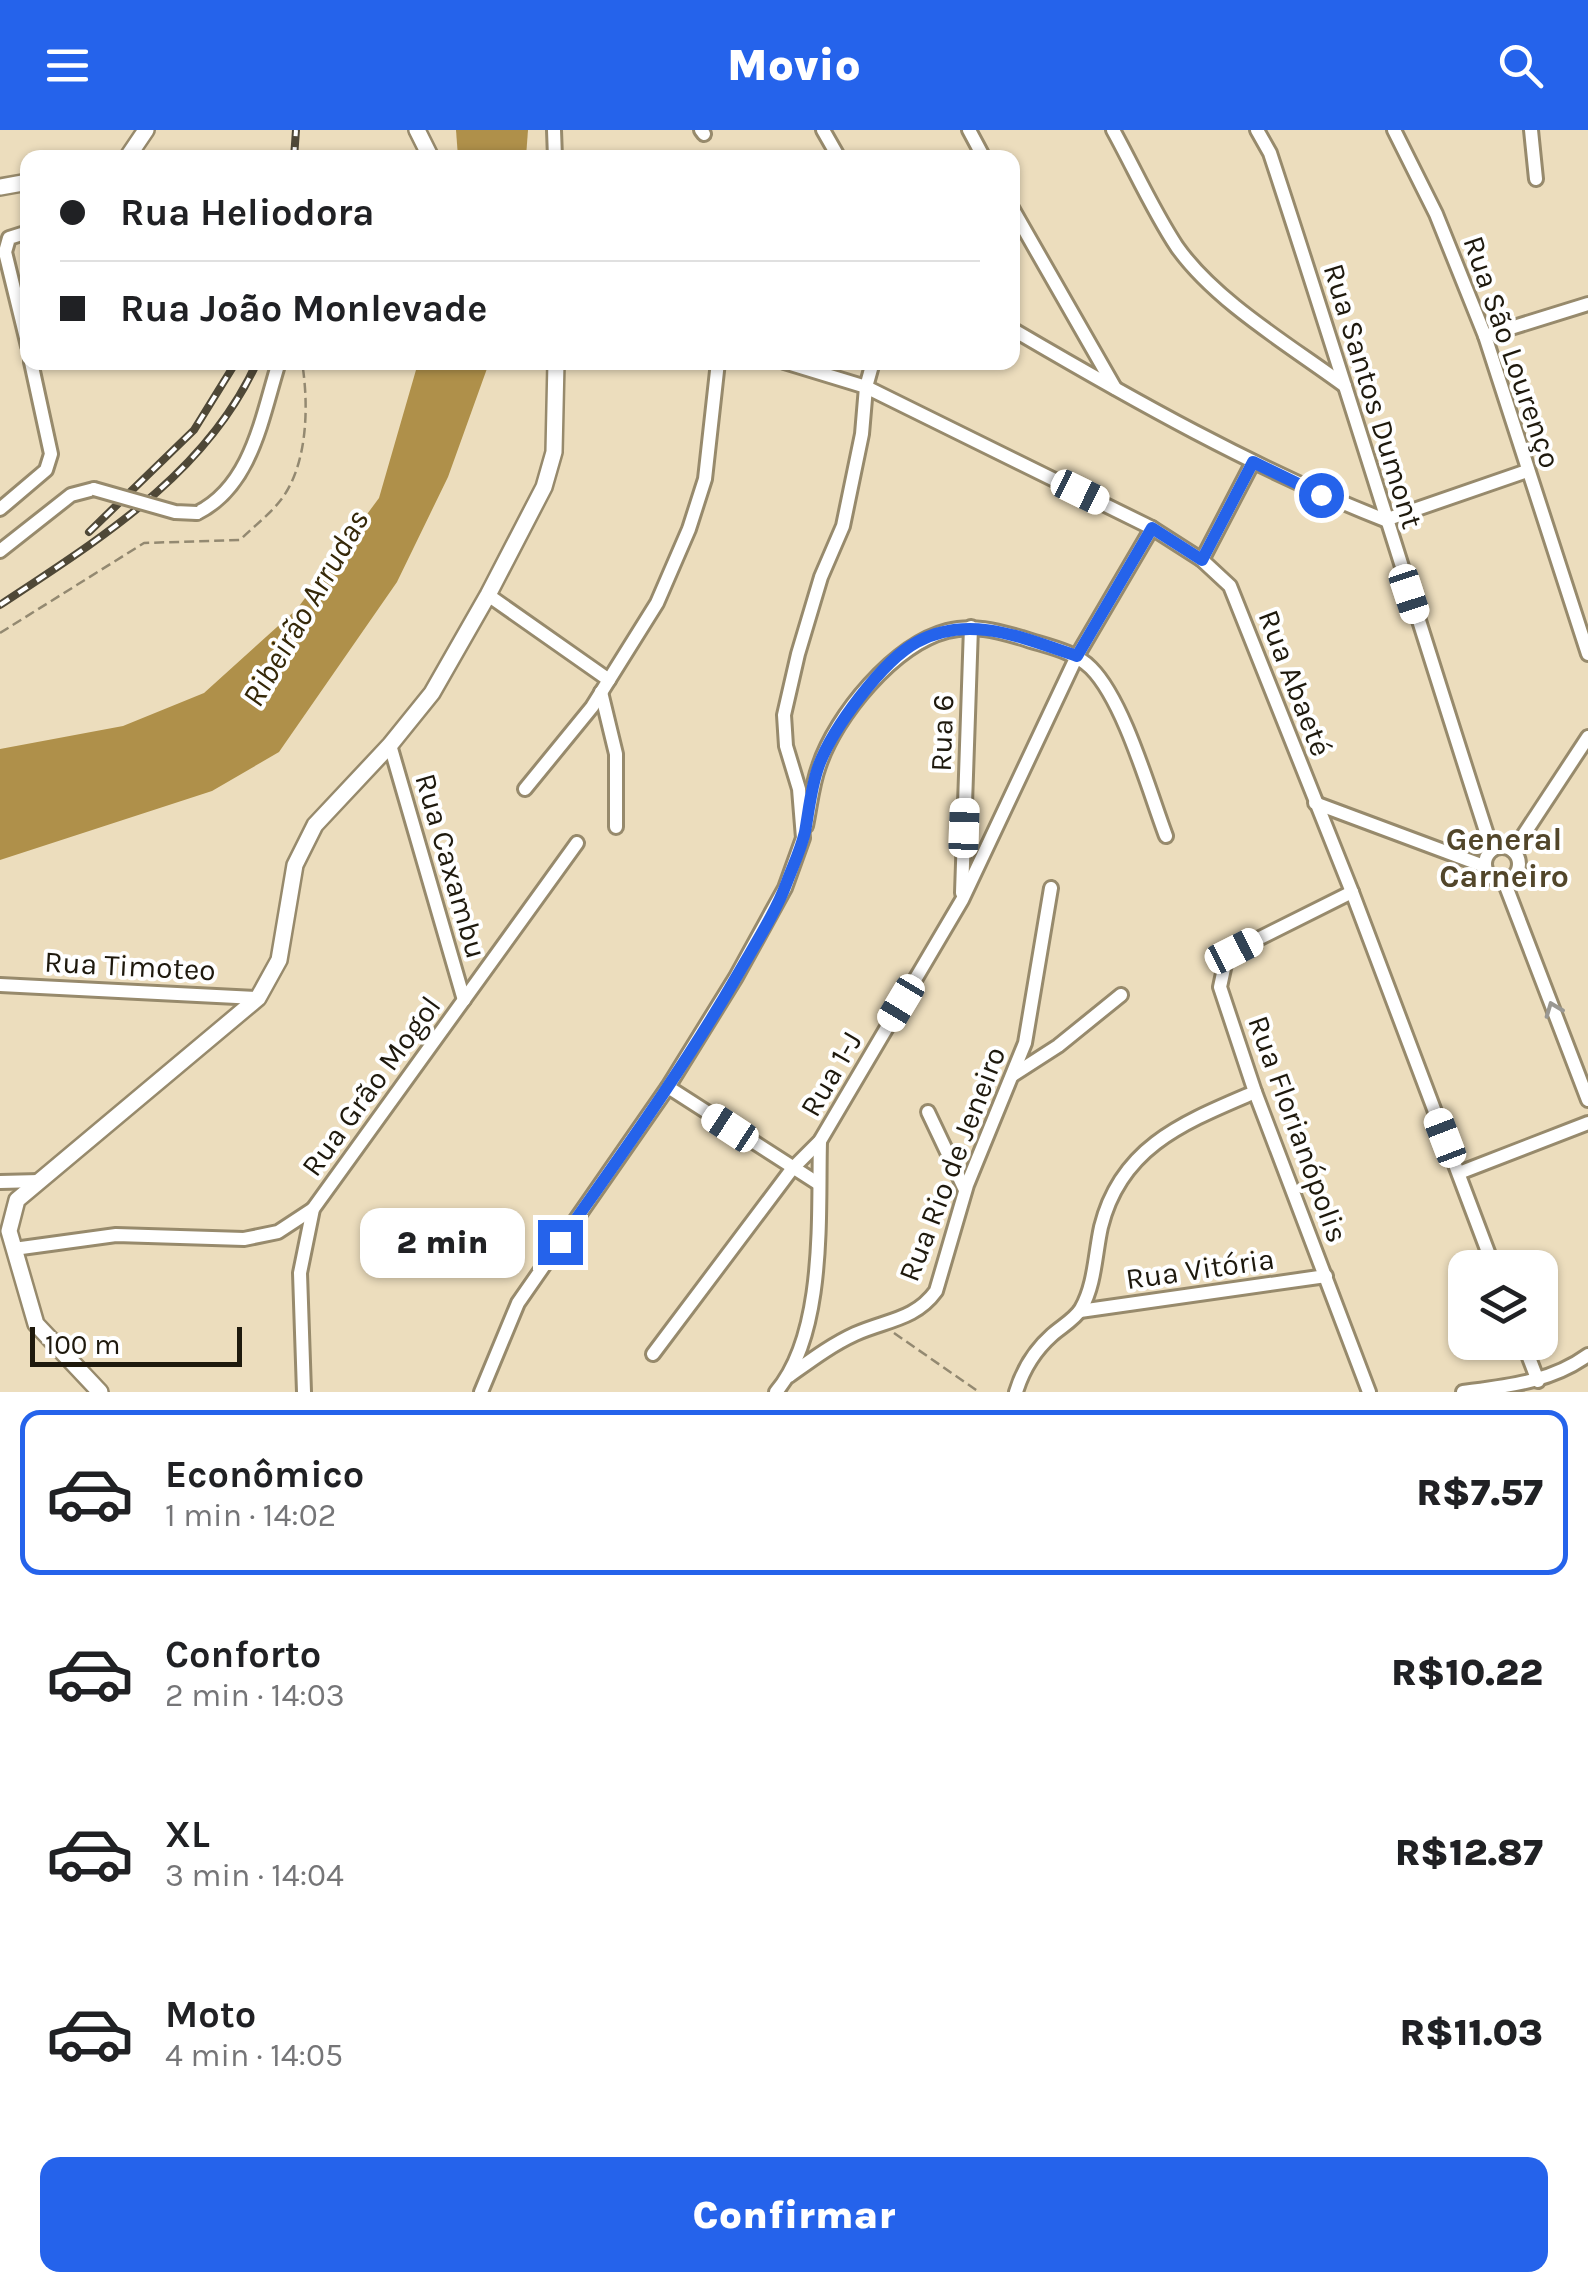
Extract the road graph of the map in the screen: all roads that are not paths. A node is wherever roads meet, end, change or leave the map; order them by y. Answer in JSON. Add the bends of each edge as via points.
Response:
{"nodes":[{"id":1,"x":1113,"y":130,"type":"edge"},
{"id":2,"x":1257,"y":130,"type":"edge"},
{"id":3,"x":1394,"y":130,"type":"edge"},
{"id":4,"x":1531,"y":130,"type":"edge"},
{"id":5,"x":1536,"y":180,"type":"dead end"},
{"id":6,"x":1020,"y":222,"type":"edge"},
{"id":7,"x":20,"y":235,"type":"edge"},
{"id":8,"x":1588,"y":304,"type":"edge"},
{"id":9,"x":20,"y":313,"type":"edge"},
{"id":10,"x":1020,"y":334,"type":"edge"},
{"id":11,"x":1484,"y":336,"type":"junction"},
{"id":12,"x":33,"y":370,"type":"edge"},
{"id":13,"x":276,"y":370,"type":"edge"},
{"id":14,"x":556,"y":370,"type":"edge"},
{"id":15,"x":717,"y":370,"type":"edge"},
{"id":16,"x":810,"y":370,"type":"edge"},
{"id":17,"x":871,"y":370,"type":"edge"},
{"id":18,"x":866,"y":387,"type":"junction"},
{"id":19,"x":1347,"y":388,"type":"junction"},
{"id":20,"x":1116,"y":390,"type":"junction"},
{"id":21,"x":1253,"y":462,"type":"junction"},
{"id":22,"x":1527,"y":470,"type":"junction"},
{"id":23,"x":0,"y":509,"type":"edge"},
{"id":24,"x":1386,"y":520,"type":"junction"},
{"id":25,"x":1152,"y":528,"type":"junction"},
{"id":26,"x":2,"y":549,"type":"edge"},
{"id":27,"x":1202,"y":560,"type":"junction"},
{"id":28,"x":488,"y":594,"type":"junction"},
{"id":29,"x":971,"y":627,"type":"junction"},
{"id":30,"x":1588,"y":654,"type":"edge"},
{"id":31,"x":1077,"y":656,"type":"junction"},
{"id":32,"x":605,"y":686,"type":"junction"},
{"id":33,"x":1588,"y":737,"type":"edge"},
{"id":34,"x":390,"y":745,"type":"junction"},
{"id":35,"x":525,"y":789,"type":"dead end"},
{"id":36,"x":1316,"y":803,"type":"junction"},
{"id":37,"x":616,"y":827,"type":"dead end"},
{"id":38,"x":1166,"y":836,"type":"dead end"},
{"id":39,"x":803,"y":838,"type":"junction"},
{"id":40,"x":577,"y":842,"type":"dead end"},
{"id":41,"x":1492,"y":850,"type":"junction"},
{"id":42,"x":1513,"y":851,"type":"junction"},
{"id":43,"x":1484,"y":866,"type":"junction"},
{"id":44,"x":1504,"y":882,"type":"junction"},
{"id":45,"x":1051,"y":888,"type":"dead end"},
{"id":46,"x":1352,"y":892,"type":"junction"},
{"id":47,"x":962,"y":900,"type":"junction"},
{"id":48,"x":0,"y":985,"type":"edge"},
{"id":49,"x":1122,"y":995,"type":"dead end"},
{"id":50,"x":258,"y":998,"type":"junction"},
{"id":51,"x":464,"y":1000,"type":"junction"},
{"id":52,"x":1013,"y":1075,"type":"junction"},
{"id":53,"x":668,"y":1087,"type":"junction"},
{"id":54,"x":1255,"y":1092,"type":"junction"},
{"id":55,"x":1588,"y":1100,"type":"edge"},
{"id":56,"x":928,"y":1112,"type":"dead end"},
{"id":57,"x":1588,"y":1123,"type":"edge"},
{"id":58,"x":820,"y":1141,"type":"junction"},
{"id":59,"x":792,"y":1170,"type":"junction"},
{"id":60,"x":1459,"y":1174,"type":"junction"},
{"id":61,"x":40,"y":1181,"type":"junction"},
{"id":62,"x":0,"y":1182,"type":"edge"},
{"id":63,"x":819,"y":1184,"type":"junction"},
{"id":64,"x":965,"y":1190,"type":"junction"},
{"id":65,"x":312,"y":1209,"type":"junction"},
{"id":66,"x":14,"y":1249,"type":"junction"},
{"id":67,"x":1487,"y":1250,"type":"edge"},
{"id":68,"x":1326,"y":1276,"type":"junction"},
{"id":69,"x":1080,"y":1310,"type":"junction"},
{"id":70,"x":653,"y":1354,"type":"dead end"},
{"id":71,"x":1588,"y":1355,"type":"edge"},
{"id":72,"x":1530,"y":1360,"type":"edge"},
{"id":73,"x":789,"y":1376,"type":"junction"},
{"id":74,"x":1538,"y":1381,"type":"junction"},
{"id":75,"x":100,"y":1392,"type":"edge"},
{"id":76,"x":304,"y":1392,"type":"edge"},
{"id":77,"x":481,"y":1392,"type":"edge"},
{"id":78,"x":776,"y":1392,"type":"edge"},
{"id":79,"x":1016,"y":1392,"type":"edge"},
{"id":80,"x":1368,"y":1392,"type":"edge"},
{"id":81,"x":1464,"y":1392,"type":"edge"}],
"edges":[{"from":1,"to":19,"type":"street","via":[[1196,270]]},
{"from":2,"to":19,"type":"street","name":"Rua Santos Dumont"},
{"from":3,"to":11,"type":"street","name":"Rua São Lourenço"},
{"from":4,"to":5,"type":"street"},
{"from":6,"to":20,"type":"street"},
{"from":7,"to":9,"type":"street","via":[[10,238],[5,252]]},
{"from":8,"to":11,"type":"street"},
{"from":10,"to":20,"type":"street"},
{"from":11,"to":22,"type":"street","name":"Rua São Lourenço"},
{"from":12,"to":23,"type":"street","via":[[51,454],[46,470]]},
{"from":13,"to":26,"type":"street","bridge":true,"via":[[246,464],[226,494],[197,513],[94,488],[71,495]]},
{"from":14,"to":28,"type":"street","via":[[554,452],[544,488]]},
{"from":15,"to":32,"type":"street","via":[[705,479],[689,529],[657,603]]},
{"from":16,"to":18,"type":"street","name":"Rua Abaeté"},
{"from":17,"to":18,"type":"street"},
{"from":18,"to":25,"type":"street","name":"Rua Abaeté"},
{"from":18,"to":39,"type":"street","via":[[843,526],[815,596],[784,716]]},
{"from":19,"to":24,"type":"street","name":"Rua Santos Dumont"},
{"from":20,"to":21,"type":"street"},
{"from":21,"to":24,"type":"street"},
{"from":21,"to":27,"type":"street"},
{"from":22,"to":24,"type":"street"},
{"from":22,"to":30,"type":"street","name":"Rua São Lourenço"},
{"from":24,"to":41,"type":"street","name":"Rua Santos Dumont"},
{"from":25,"to":27,"type":"street","name":"Rua Abaeté"},
{"from":25,"to":31,"type":"street","name":"Rua 1-J"},
{"from":27,"to":36,"type":"street","name":"Rua Abaeté","via":[[1230,586]]},
{"from":28,"to":32,"type":"street"},
{"from":28,"to":34,"type":"street","via":[[432,693]]},
{"from":29,"to":31,"type":"street"},
{"from":29,"to":39,"type":"street","via":[[915,642],[877,677],[842,721],[819,766]]},
{"from":29,"to":47,"type":"street","name":"Rua 6"},
{"from":31,"to":38,"type":"street","via":[[1118,712]]},
{"from":31,"to":47,"type":"street","name":"Rua 1-J"},
{"from":32,"to":35,"type":"street"},
{"from":32,"to":37,"type":"street","via":[[616,754]]},
{"from":33,"to":42,"type":"street"},
{"from":34,"to":50,"type":"street","via":[[315,825],[295,865],[279,960]]},
{"from":34,"to":51,"type":"street","name":"Rua Caxambu"},
{"from":36,"to":43,"type":"street"},
{"from":36,"to":46,"type":"street","name":"Rua Abaeté"},
{"from":39,"to":53,"type":"street","via":[[777,903]]},
{"from":40,"to":51,"type":"street","name":"Rua Grão Mogol"},
{"from":41,"to":42,"type":"street"},
{"from":41,"to":43,"type":"street"},
{"from":42,"to":44,"type":"street","via":[[1518,872]]},
{"from":43,"to":44,"type":"street"},
{"from":55,"to":44,"type":"street","one_way":true},
{"from":45,"to":52,"type":"street","name":"Rua Rio de Jeneiro"},
{"from":46,"to":54,"type":"street","name":"Rua Florianópolis","via":[[1234,951],[1225,964],[1220,987]]},
{"from":46,"to":60,"type":"street","name":"Rua Abaeté"},
{"from":47,"to":58,"type":"street","name":"Rua 1-J"},
{"from":48,"to":50,"type":"street","name":"Rua Timoteo"},
{"from":49,"to":52,"type":"street"},
{"from":50,"to":61,"type":"street"},
{"from":51,"to":65,"type":"street","name":"Rua Grão Mogol"},
{"from":52,"to":64,"type":"street","name":"Rua Rio de Jeneiro"},
{"from":53,"to":59,"type":"street"},
{"from":53,"to":77,"type":"street","via":[[518,1303]]},
{"from":54,"to":68,"type":"street","name":"Rua Florianópolis"},
{"from":54,"to":69,"type":"street","via":[[1196,1118],[1135,1159],[1111,1199]]},
{"from":56,"to":64,"type":"street"},
{"from":57,"to":60,"type":"street"},
{"from":58,"to":59,"type":"street","name":"Rua 1-J"},
{"from":58,"to":63,"type":"street"},
{"from":59,"to":63,"type":"street"},
{"from":59,"to":70,"type":"street","name":"Rua 1-J"},
{"from":60,"to":67,"type":"street","name":"Rua Abaeté"},
{"from":61,"to":62,"type":"street"},
{"from":61,"to":66,"type":"street","via":[[16,1200],[9,1231]]},
{"from":63,"to":73,"type":"street","via":[[816,1274]]},
{"from":64,"to":73,"type":"street","name":"Rua Rio de Jeneiro","via":[[936,1291],[925,1306],[820,1353]]},
{"from":65,"to":66,"type":"street","via":[[278,1232],[244,1239],[116,1235]]},
{"from":65,"to":76,"type":"street","name":"Rua Grão Mogol","via":[[300,1273]]},
{"from":66,"to":75,"type":"street","via":[[36,1324]]},
{"from":68,"to":69,"type":"street","name":"Rua Vitória"},
{"from":68,"to":80,"type":"street","name":"Rua Florianópolis"},
{"from":69,"to":79,"type":"street","via":[[1034,1355]]},
{"from":71,"to":74,"type":"street"},
{"from":72,"to":74,"type":"street"},
{"from":73,"to":78,"type":"street"},
{"from":74,"to":81,"type":"street"}]}
